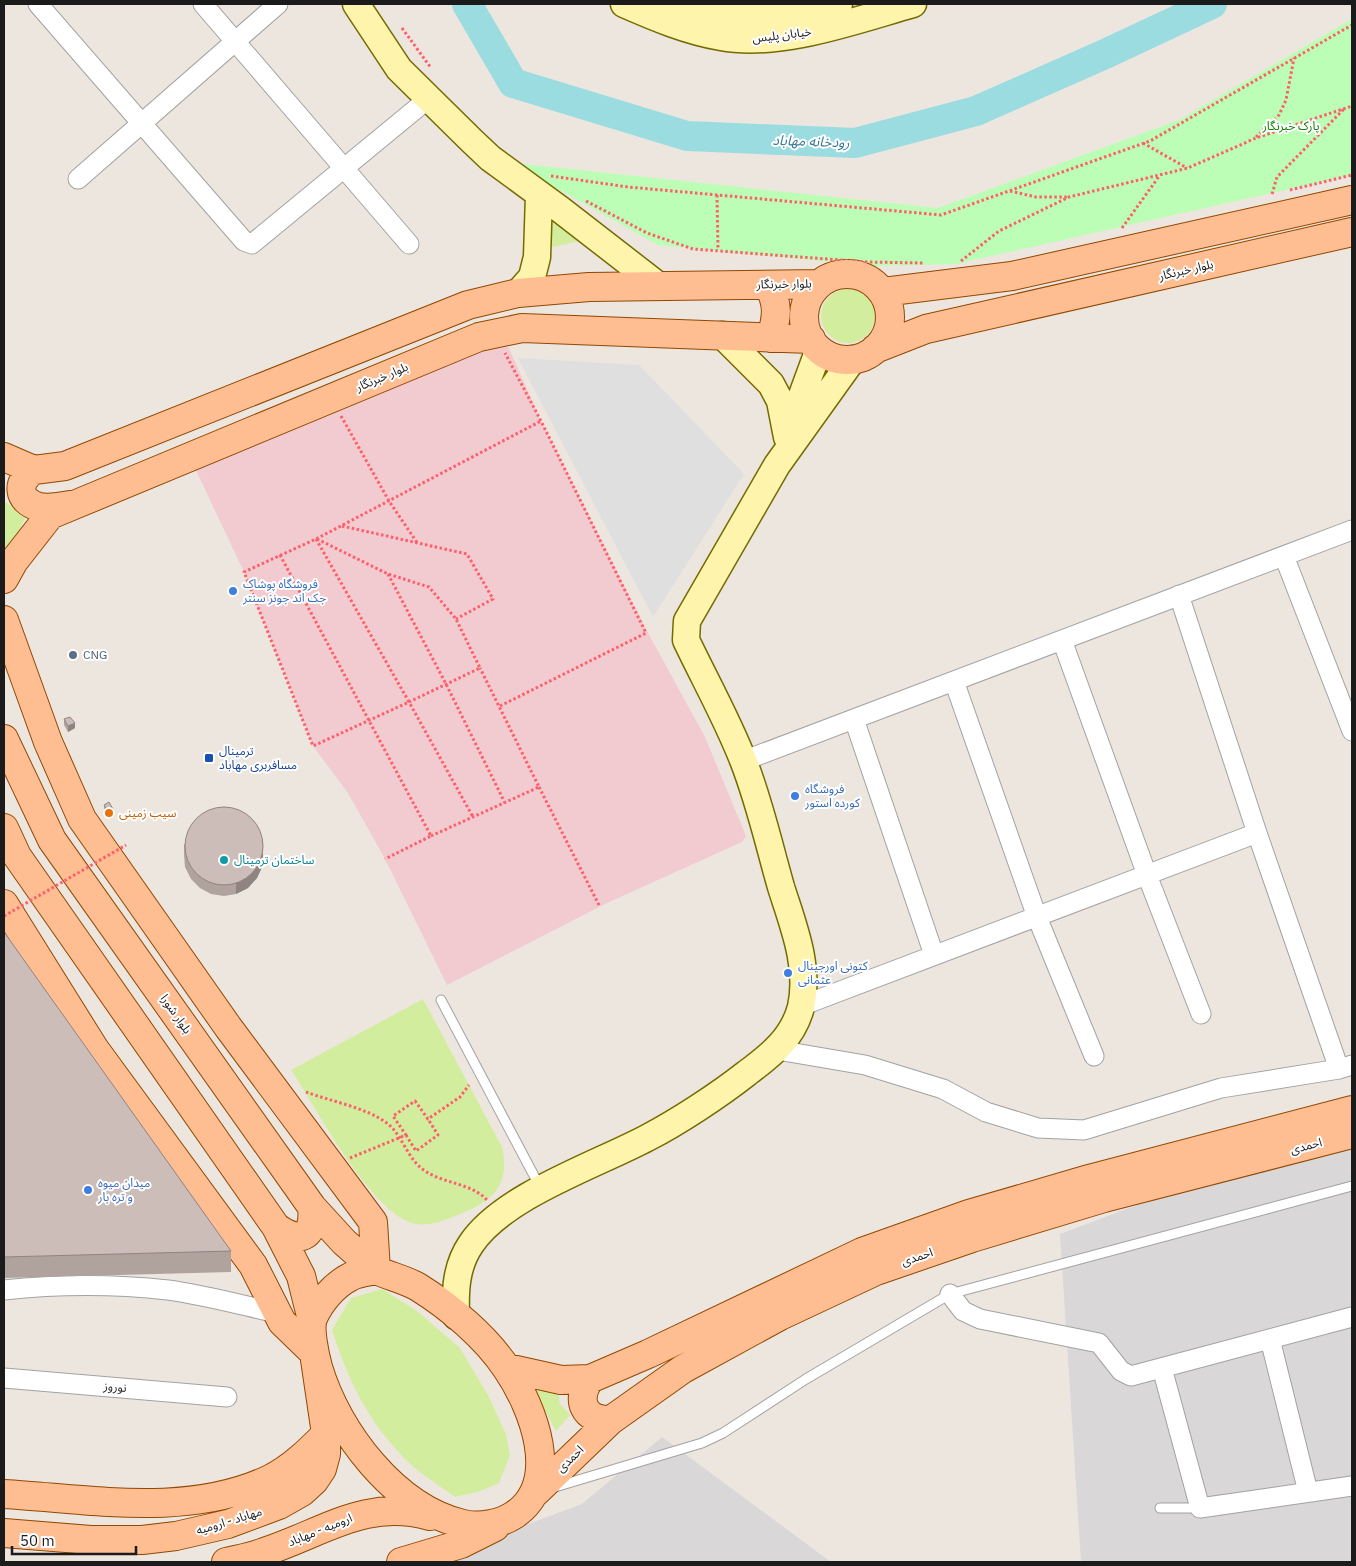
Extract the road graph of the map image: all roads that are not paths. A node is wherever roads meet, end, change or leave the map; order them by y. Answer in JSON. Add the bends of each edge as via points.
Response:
{"nodes":[{"id":1,"x":38,"y":4,"type":"edge"},
{"id":2,"x":203,"y":4,"type":"edge"},
{"id":3,"x":278,"y":4,"type":"edge"},
{"id":4,"x":356,"y":4,"type":"edge"},
{"id":5,"x":624,"y":4,"type":"edge"},
{"id":6,"x":671,"y":4,"type":"edge"},
{"id":7,"x":839,"y":4,"type":"edge"},
{"id":8,"x":913,"y":4,"type":"edge"},
{"id":9,"x":759,"y":28,"type":"junction"},
{"id":10,"x":235,"y":41,"type":"junction"},
{"id":11,"x":428,"y":99,"type":"junction"},
{"id":12,"x":141,"y":124,"type":"junction"},
{"id":13,"x":345,"y":168,"type":"junction"},
{"id":14,"x":78,"y":179,"type":"dead end"},
{"id":15,"x":542,"y":185,"type":"junction"},
{"id":16,"x":1352,"y":200,"type":"edge"},
{"id":17,"x":1352,"y":232,"type":"edge"},
{"id":18,"x":409,"y":244,"type":"dead end"},
{"id":19,"x":768,"y":284,"type":"junction"},
{"id":20,"x":819,"y":284,"type":"junction"},
{"id":21,"x":659,"y":286,"type":"junction"},
{"id":22,"x":914,"y":289,"type":"junction"},
{"id":23,"x":883,"y":292,"type":"junction"},
{"id":24,"x":518,"y":293,"type":"junction"},
{"id":25,"x":926,"y":329,"type":"junction"},
{"id":26,"x":722,"y":335,"type":"junction"},
{"id":27,"x":771,"y":338,"type":"junction"},
{"id":28,"x":815,"y":344,"type":"junction"},
{"id":29,"x":864,"y":354,"type":"junction"},
{"id":30,"x":787,"y":437,"type":"junction"},
{"id":31,"x":4,"y":457,"type":"edge"},
{"id":32,"x":777,"y":465,"type":"junction"},
{"id":33,"x":34,"y":470,"type":"junction"},
{"id":34,"x":76,"y":504,"type":"junction"},
{"id":35,"x":1352,"y":530,"type":"edge"},
{"id":36,"x":1284,"y":556,"type":"junction"},
{"id":37,"x":4,"y":580,"type":"edge"},
{"id":38,"x":1179,"y":596,"type":"junction"},
{"id":39,"x":4,"y":620,"type":"edge"},
{"id":40,"x":1062,"y":640,"type":"junction"},
{"id":41,"x":954,"y":681,"type":"junction"},
{"id":42,"x":854,"y":719,"type":"junction"},
{"id":43,"x":1352,"y":731,"type":"edge"},
{"id":44,"x":4,"y":739,"type":"edge"},
{"id":45,"x":743,"y":761,"type":"junction"},
{"id":46,"x":4,"y":828,"type":"edge"},
{"id":47,"x":1257,"y":833,"type":"junction"},
{"id":48,"x":1147,"y":875,"type":"junction"},
{"id":49,"x":4,"y":904,"type":"edge"},
{"id":50,"x":1037,"y":917,"type":"junction"},
{"id":51,"x":934,"y":955,"type":"junction"},
{"id":52,"x":441,"y":1000,"type":"dead end"},
{"id":53,"x":801,"y":1006,"type":"junction"},
{"id":54,"x":1201,"y":1014,"type":"dead end"},
{"id":55,"x":228,"y":1027,"type":"junction"},
{"id":56,"x":777,"y":1050,"type":"junction"},
{"id":57,"x":1094,"y":1056,"type":"dead end"},
{"id":58,"x":1345,"y":1067,"type":"edge"},
{"id":59,"x":1352,"y":1110,"type":"edge"},
{"id":60,"x":258,"y":1130,"type":"junction"},
{"id":61,"x":1352,"y":1134,"type":"edge"},
{"id":62,"x":1352,"y":1186,"type":"edge"},
{"id":63,"x":542,"y":1190,"type":"junction"},
{"id":64,"x":312,"y":1207,"type":"junction"},
{"id":65,"x":276,"y":1227,"type":"junction"},
{"id":66,"x":376,"y":1270,"type":"junction"},
{"id":67,"x":4,"y":1290,"type":"edge"},
{"id":68,"x":950,"y":1294,"type":"junction"},
{"id":69,"x":277,"y":1313,"type":"junction"},
{"id":70,"x":456,"y":1316,"type":"junction"},
{"id":71,"x":1352,"y":1317,"type":"edge"},
{"id":72,"x":312,"y":1320,"type":"junction"},
{"id":73,"x":1270,"y":1339,"type":"junction"},
{"id":74,"x":314,"y":1353,"type":"junction"},
{"id":75,"x":507,"y":1368,"type":"junction"},
{"id":76,"x":1162,"y":1368,"type":"junction"},
{"id":77,"x":4,"y":1378,"type":"edge"},
{"id":78,"x":590,"y":1379,"type":"junction"},
{"id":79,"x":227,"y":1397,"type":"dead end"},
{"id":80,"x":611,"y":1420,"type":"junction"},
{"id":81,"x":326,"y":1434,"type":"junction"},
{"id":82,"x":1352,"y":1486,"type":"edge"},
{"id":83,"x":536,"y":1492,"type":"junction"},
{"id":84,"x":1308,"y":1492,"type":"junction"},
{"id":85,"x":4,"y":1494,"type":"edge"},
{"id":86,"x":1160,"y":1508,"type":"dead end"},
{"id":87,"x":1200,"y":1508,"type":"junction"},
{"id":88,"x":4,"y":1514,"type":"edge"},
{"id":89,"x":445,"y":1520,"type":"junction"},
{"id":90,"x":502,"y":1523,"type":"junction"},
{"id":91,"x":4,"y":1533,"type":"edge"},
{"id":92,"x":66,"y":1538,"type":"junction"},
{"id":93,"x":226,"y":1562,"type":"edge"},
{"id":94,"x":401,"y":1562,"type":"edge"}],
"edges":[{"from":1,"to":12,"type":"street"},
{"from":2,"to":10,"type":"street"},
{"from":3,"to":10,"type":"street"},
{"from":4,"to":11,"type":"main road","via":[[399,69]]},
{"from":5,"to":9,"type":"main road","name":"خیابان پلیس","via":[[673,25],[722,38]]},
{"from":6,"to":9,"type":"main road","name":"خیابان پلیس"},
{"from":7,"to":9,"type":"main road","name":"خیابان پلیس"},
{"from":8,"to":9,"type":"main road","name":"خیابان پلیس","via":[[829,28]]},
{"from":10,"to":12,"type":"street"},
{"from":10,"to":13,"type":"street"},
{"from":11,"to":13,"type":"street"},
{"from":11,"to":15,"type":"main road","via":[[490,158]]},
{"from":12,"to":13,"type":"street","via":[[244,241],[252,244]]},
{"from":12,"to":14,"type":"street"},
{"from":13,"to":18,"type":"street"},
{"from":15,"to":21,"type":"main road","via":[[569,215]]},
{"from":15,"to":24,"type":"main road","via":[[537,257],[532,277]]},
{"from":16,"to":22,"type":"main road","via":[[1012,276]]},
{"from":17,"to":25,"type":"main road","name":"بلوار خبرنگار"},
{"from":19,"to":20,"type":"main road","name":"بلوار خبرنگار"},
{"from":19,"to":21,"type":"main road","name":"بلوار خبرنگار"},
{"from":19,"to":27,"type":"main road","via":[[776,298],[777,310]]},
{"from":20,"to":23,"type":"main road","via":[[830,277],[854,274]]},
{"from":20,"to":28,"type":"main road","via":[[806,304],[804,316]]},
{"from":21,"to":24,"type":"main road","name":"بلوار خبرنگار"},
{"from":22,"to":23,"type":"main road"},
{"from":22,"to":25,"type":"main road","via":[[914,312]]},
{"from":23,"to":29,"type":"main road","via":[[890,317],[886,335]]},
{"from":24,"to":33,"type":"main road","name":"بلوار خبرنگار","via":[[468,304],[88,459]]},
{"from":25,"to":29,"type":"main road","name":"بلوار خبرنگار"},
{"from":26,"to":27,"type":"main road","name":"بلوار خبرنگار"},
{"from":26,"to":30,"type":"main road","via":[[771,384],[780,401]]},
{"from":26,"to":34,"type":"main road","name":"بلوار خبرنگار","via":[[522,328],[480,337]]},
{"from":27,"to":28,"type":"main road","name":"بلوار خبرنگار"},
{"from":28,"to":29,"type":"main road","via":[[835,357]]},
{"from":28,"to":30,"type":"main road"},
{"from":29,"to":32,"type":"main road"},
{"from":30,"to":32,"type":"main road"},
{"from":31,"to":33,"type":"main road"},
{"from":32,"to":45,"type":"main road","via":[[686,620],[686,640]]},
{"from":33,"to":34,"type":"main road","via":[[23,480],[21,488],[26,499],[40,507]]},
{"from":34,"to":37,"type":"main road","name":"بلوار خبرنگار","via":[[50,515],[14,561]]},
{"from":35,"to":36,"type":"street"},
{"from":36,"to":38,"type":"street"},
{"from":36,"to":43,"type":"street"},
{"from":38,"to":40,"type":"street"},
{"from":38,"to":47,"type":"street"},
{"from":39,"to":55,"type":"main road","via":[[48,742],[82,819]]},
{"from":40,"to":41,"type":"street"},
{"from":40,"to":48,"type":"street"},
{"from":41,"to":42,"type":"street"},
{"from":41,"to":50,"type":"street"},
{"from":42,"to":45,"type":"street"},
{"from":42,"to":51,"type":"street"},
{"from":44,"to":60,"type":"main road","name":"بلوار شورا","via":[[52,840]]},
{"from":45,"to":53,"type":"main road","via":[[803,960]]},
{"from":46,"to":65,"type":"main road","via":[[16,856]]},
{"from":47,"to":48,"type":"street"},
{"from":47,"to":58,"type":"street"},
{"from":48,"to":50,"type":"street"},
{"from":48,"to":54,"type":"street"},
{"from":49,"to":69,"type":"main road","via":[[94,1048],[115,1093],[253,1264]]},
{"from":50,"to":51,"type":"street"},
{"from":50,"to":57,"type":"street"},
{"from":51,"to":53,"type":"street"},
{"from":52,"to":63,"type":"lane"},
{"from":53,"to":56,"type":"main road","via":[[792,1030]]},
{"from":55,"to":60,"type":"main road"},
{"from":55,"to":66,"type":"main road","via":[[373,1222]]},
{"from":56,"to":58,"type":"street","via":[[865,1065],[934,1086],[986,1112],[1038,1128],[1084,1130],[1221,1088]]},
{"from":56,"to":63,"type":"main road","via":[[737,1081],[649,1138]]},
{"from":59,"to":78,"type":"main road","name":"احمدی","via":[[969,1214],[862,1252]]},
{"from":60,"to":64,"type":"main road","name":"بلوار شورا"},
{"from":61,"to":80,"type":"main road","name":"احمدی","via":[[1104,1198],[876,1271],[714,1350]]},
{"from":62,"to":68,"type":"lane"},
{"from":63,"to":70,"type":"main road","via":[[509,1209],[483,1229],[470,1245],[456,1282]]},
{"from":64,"to":65,"type":"main road","via":[[313,1223],[308,1233],[300,1238],[289,1237]]},
{"from":64,"to":66,"type":"main road","name":"بلوار شورا"},
{"from":65,"to":72,"type":"main road","via":[[300,1276]]},
{"from":66,"to":70,"type":"main road","name":"بلوار شورا","via":[[417,1286]]},
{"from":66,"to":72,"type":"main road","via":[[350,1277],[326,1295]]},
{"from":67,"to":69,"type":"street","via":[[86,1285],[170,1290]]},
{"from":68,"to":76,"type":"street","via":[[963,1311],[980,1319],[1099,1343],[1124,1375]]},
{"from":68,"to":83,"type":"lane","via":[[806,1379],[723,1433],[702,1443]]},
{"from":69,"to":74,"type":"main road","via":[[288,1329]]},
{"from":70,"to":75,"type":"main road","name":"بلوار شورا"},
{"from":71,"to":73,"type":"street"},
{"from":72,"to":74,"type":"main road"},
{"from":73,"to":76,"type":"street"},
{"from":73,"to":84,"type":"street"},
{"from":74,"to":81,"type":"main road","name":"مهاباد - ارومیه"},
{"from":74,"to":89,"type":"main road","via":[[325,1390],[342,1424],[361,1449],[417,1505]]},
{"from":75,"to":78,"type":"main road","name":"احمدی","via":[[561,1380]]},
{"from":75,"to":83,"type":"main road","name":"بلوار شورا","via":[[535,1426],[541,1462]]},
{"from":76,"to":87,"type":"street"},
{"from":77,"to":79,"type":"street","name":"نوروز"},
{"from":78,"to":80,"type":"main road","via":[[581,1398],[584,1407],[592,1416]]},
{"from":80,"to":83,"type":"main road","name":"احمدی"},
{"from":81,"to":85,"type":"main road","via":[[301,1459],[270,1478],[241,1490],[210,1497],[138,1503]]},
{"from":81,"to":92,"type":"main road","name":"مهاباد - ارومیه","via":[[326,1454],[314,1482],[294,1496],[250,1516],[228,1524],[151,1539]]},
{"from":82,"to":84,"type":"street"},
{"from":83,"to":90,"type":"main road","name":"احمدی","via":[[519,1512]]},
{"from":84,"to":87,"type":"street"},
{"from":86,"to":87,"type":"lane"},
{"from":88,"to":92,"type":"main road"},
{"from":89,"to":90,"type":"main road","via":[[469,1526]]},
{"from":89,"to":93,"type":"main road","name":"ارومیه - مهاباد","via":[[395,1509],[367,1513],[335,1522],[264,1553]]},
{"from":90,"to":94,"type":"main road","name":"احمدی","via":[[461,1544]]},
{"from":91,"to":92,"type":"main road","name":"مهاباد - ارومیه"}]}
